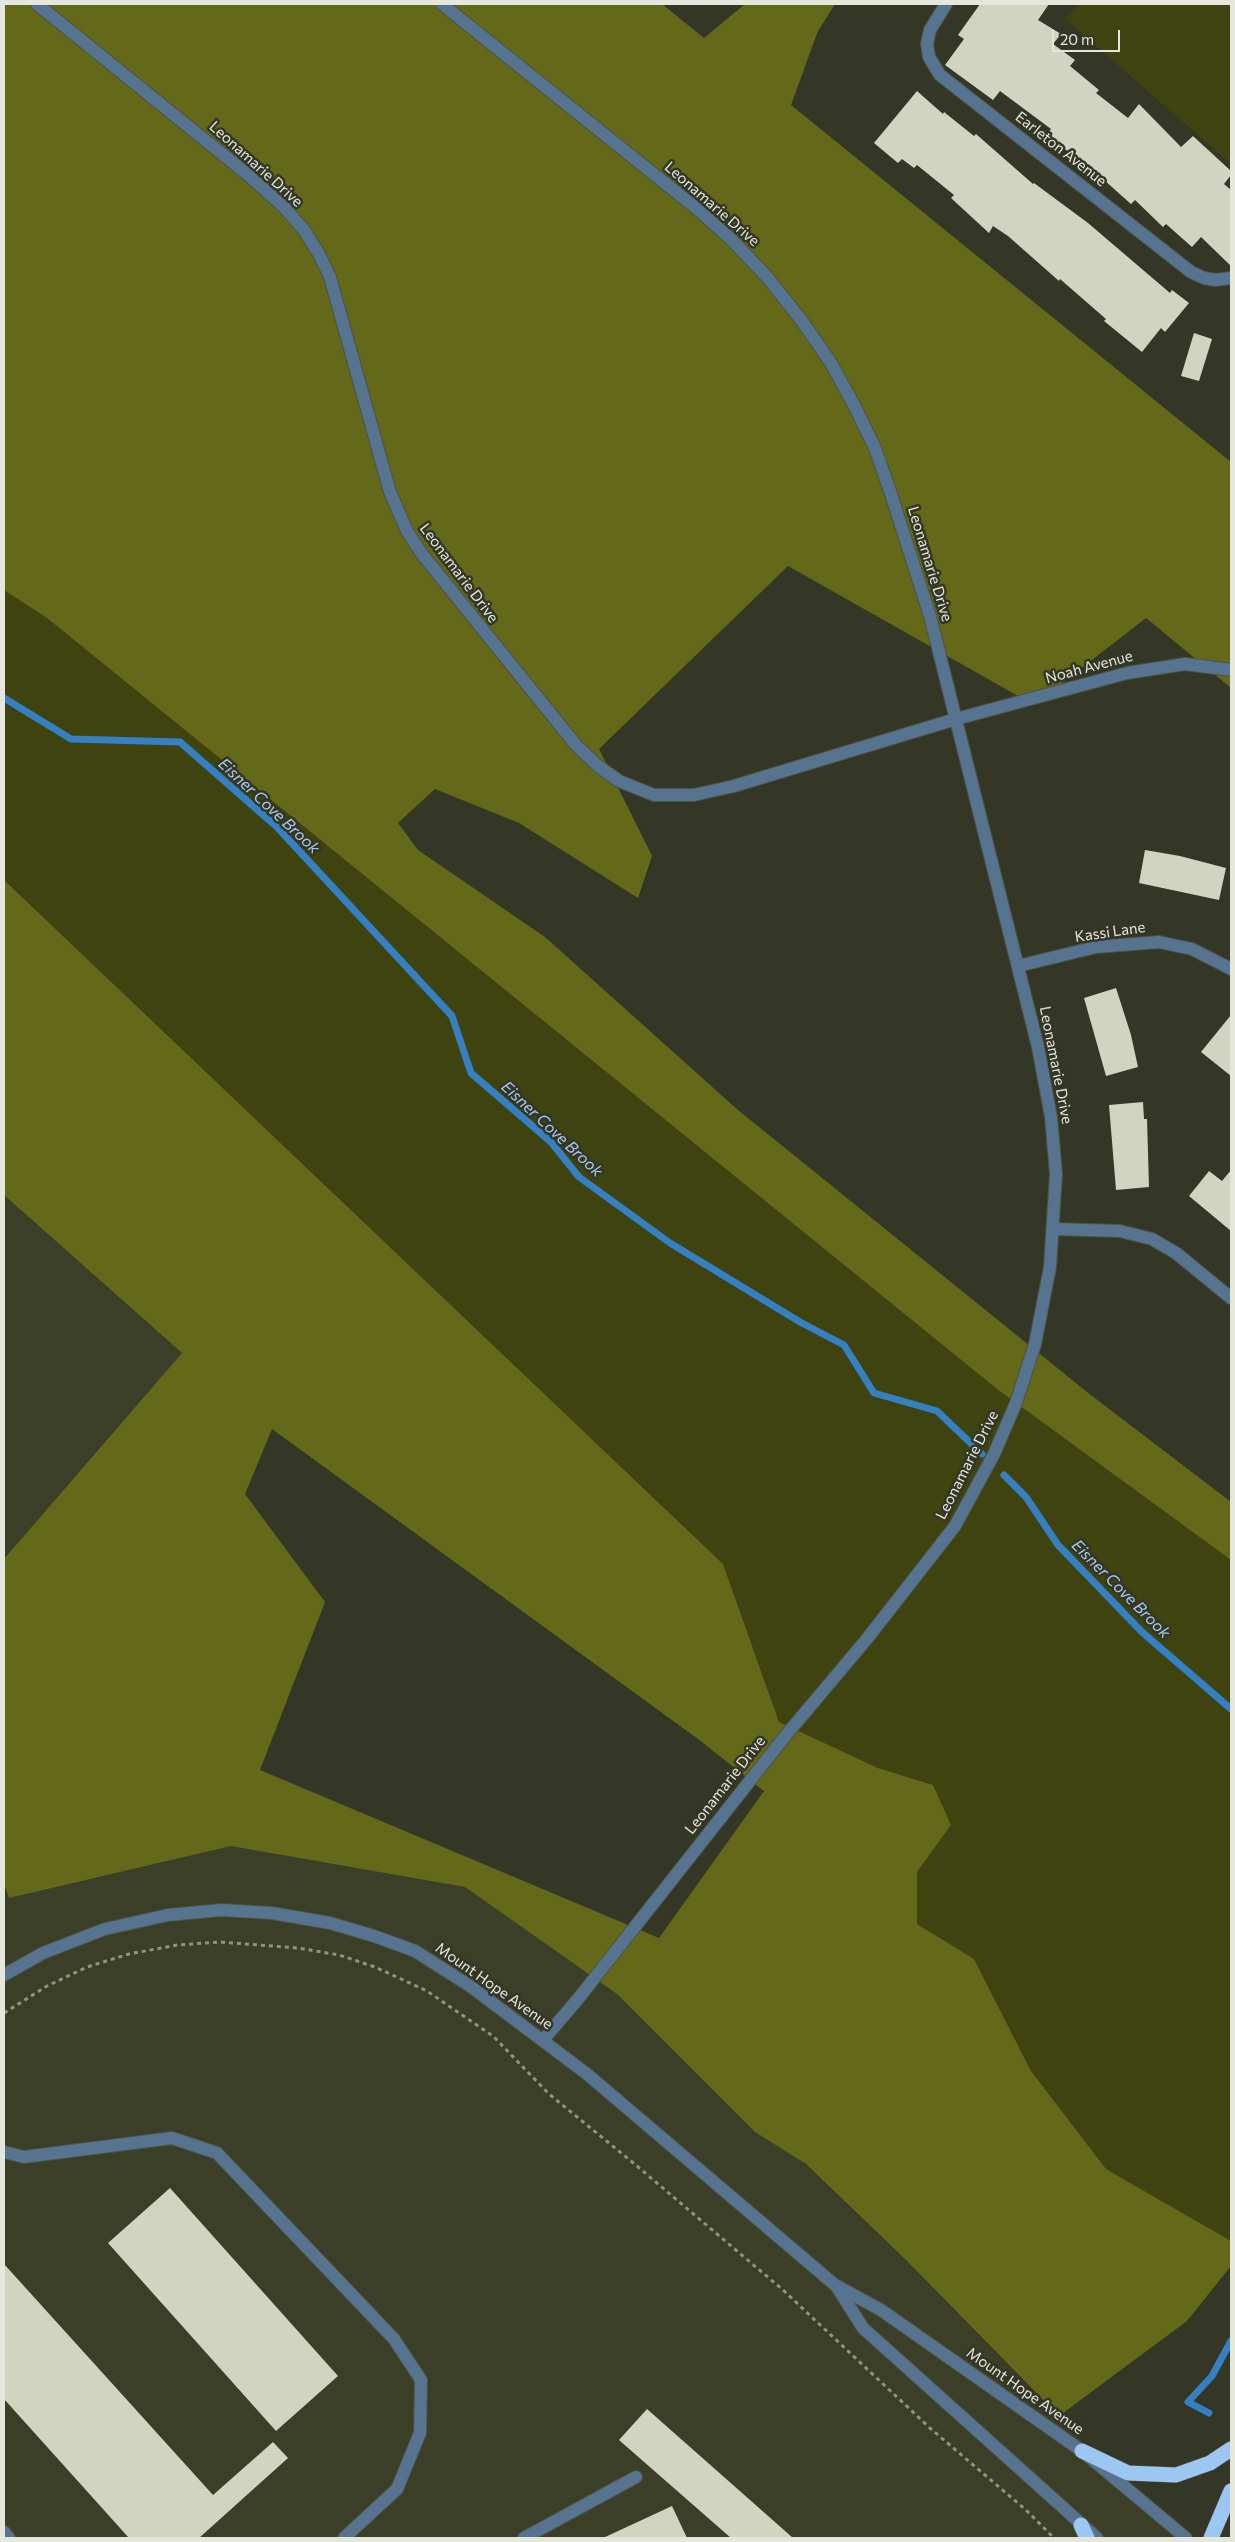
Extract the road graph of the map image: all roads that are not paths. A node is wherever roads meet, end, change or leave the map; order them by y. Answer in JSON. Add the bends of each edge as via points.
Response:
{"nodes":[{"id":1,"x":38,"y":4,"type":"edge"},
{"id":2,"x":442,"y":4,"type":"edge"},
{"id":3,"x":946,"y":4,"type":"edge"},
{"id":4,"x":1231,"y":278,"type":"edge"},
{"id":5,"x":1231,"y":670,"type":"edge"},
{"id":6,"x":956,"y":719,"type":"junction"},
{"id":7,"x":1018,"y":966,"type":"junction"},
{"id":8,"x":1231,"y":969,"type":"edge"},
{"id":9,"x":1054,"y":1229,"type":"junction"},
{"id":10,"x":1231,"y":1298,"type":"edge"},
{"id":11,"x":4,"y":1975,"type":"edge"},
{"id":12,"x":543,"y":2040,"type":"junction"},
{"id":13,"x":4,"y":2152,"type":"edge"},
{"id":14,"x":835,"y":2285,"type":"junction"},
{"id":15,"x":1231,"y":2450,"type":"edge"},
{"id":16,"x":1082,"y":2452,"type":"junction"},
{"id":17,"x":636,"y":2477,"type":"dead end"},
{"id":18,"x":1231,"y":2491,"type":"edge"},
{"id":19,"x":4,"y":2532,"type":"edge"},
{"id":20,"x":1084,"y":2532,"type":"edge"},
{"id":21,"x":9,"y":2538,"type":"edge"},
{"id":22,"x":344,"y":2538,"type":"edge"},
{"id":23,"x":524,"y":2538,"type":"edge"},
{"id":24,"x":1097,"y":2538,"type":"edge"},
{"id":25,"x":1186,"y":2538,"type":"edge"},
{"id":26,"x":1210,"y":2538,"type":"edge"}],
"edges":[{"from":1,"to":6,"type":"street","name":"Leonamarie Drive","via":[[247,174],[304,230],[330,277],[390,492],[407,531],[569,737],[598,766],[619,781],[642,791],[665,796],[694,795]]},
{"from":2,"to":6,"type":"street","name":"Leonamarie Drive","via":[[713,223],[767,277],[819,344],[854,405],[880,463],[915,565]]},
{"from":3,"to":4,"type":"street","name":"Earleton Avenue","via":[[930,30],[927,44],[928,57],[940,75],[1191,272],[1215,280]]},
{"from":5,"to":6,"type":"street","name":"Noah Avenue","via":[[1185,664],[1156,667]]},
{"from":6,"to":7,"type":"street","name":"Leonamarie Drive"},
{"from":7,"to":8,"type":"street","name":"Kassi Lane","via":[[1096,947],[1159,942],[1192,949]]},
{"from":7,"to":9,"type":"street","name":"Leonamarie Drive","via":[[1051,1117],[1056,1174]]},
{"from":9,"to":10,"type":"street","via":[[1120,1231],[1152,1239],[1176,1253]]},
{"from":9,"to":12,"type":"street","name":"Leonamarie Drive","via":[[1036,1344],[994,1454],[955,1526]]},
{"from":11,"to":12,"type":"street","name":"Mount Hope Avenue","via":[[43,1953],[105,1929],[168,1915],[220,1910],[272,1913],[330,1923],[415,1951],[470,1986]]},
{"from":12,"to":14,"type":"street","name":"Mount Hope Avenue"},
{"from":13,"to":22,"type":"street","via":[[24,2157],[172,2138],[216,2153],[394,2339],[421,2380],[420,2433],[397,2490]]},
{"from":14,"to":16,"type":"street","name":"Mount Hope Avenue","via":[[881,2310]]},
{"from":14,"to":20,"type":"street","name":"Mount Hope Avenue","via":[[863,2328]]},
{"from":15,"to":16,"type":"highway","via":[[1210,2463],[1176,2475],[1128,2473]]},
{"from":16,"to":25,"type":"street","name":"Mount Hope Avenue"},
{"from":17,"to":23,"type":"street"},
{"from":18,"to":26,"type":"highway"},
{"from":19,"to":21,"type":"street"},
{"from":20,"to":24,"type":"street","name":"Mount Hope Avenue"}]}
